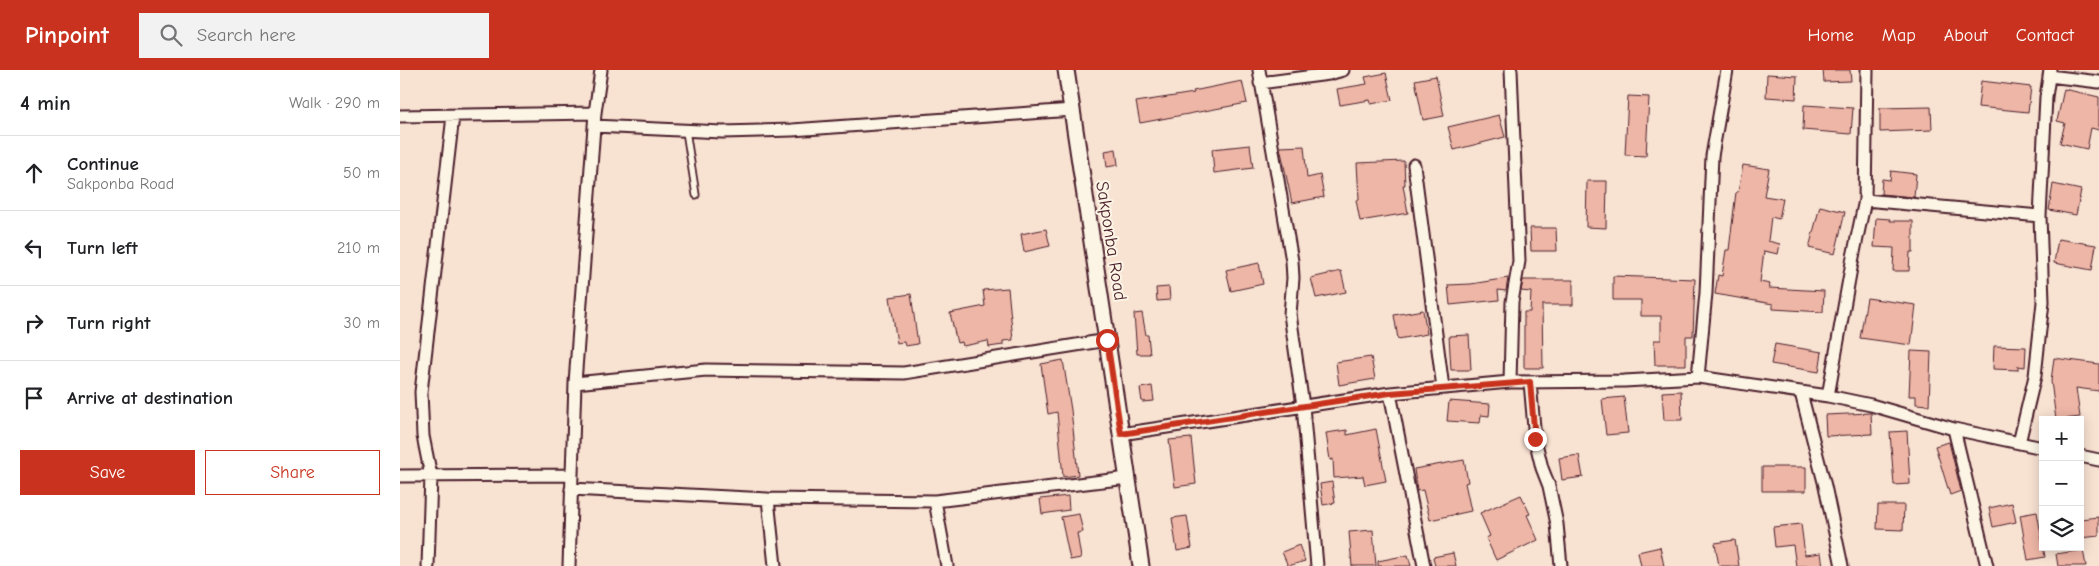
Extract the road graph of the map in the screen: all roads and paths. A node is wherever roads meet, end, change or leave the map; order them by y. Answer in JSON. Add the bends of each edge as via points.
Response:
{"nodes":[{"id":1,"x":601,"y":70,"type":"edge"},
{"id":2,"x":1066,"y":70,"type":"edge"},
{"id":3,"x":1259,"y":70,"type":"edge"},
{"id":4,"x":1343,"y":70,"type":"edge"},
{"id":5,"x":1511,"y":70,"type":"edge"},
{"id":6,"x":1727,"y":70,"type":"edge"},
{"id":7,"x":1867,"y":70,"type":"edge"},
{"id":8,"x":2049,"y":73,"type":"edge"},
{"id":9,"x":2099,"y":82,"type":"edge"},
{"id":10,"x":1260,"y":84,"type":"junction"},
{"id":11,"x":1072,"y":110,"type":"junction"},
{"id":12,"x":595,"y":114,"type":"junction"},
{"id":13,"x":400,"y":116,"type":"edge"},
{"id":14,"x":453,"y":116,"type":"junction"},
{"id":15,"x":594,"y":126,"type":"junction"},
{"id":16,"x":686,"y":131,"type":"junction"},
{"id":17,"x":1414,"y":165,"type":"dead end"},
{"id":18,"x":696,"y":195,"type":"dead end"},
{"id":19,"x":1865,"y":200,"type":"junction"},
{"id":20,"x":2040,"y":216,"type":"junction"},
{"id":21,"x":1107,"y":340,"type":"junction"},
{"id":22,"x":1698,"y":377,"type":"junction"},
{"id":23,"x":1510,"y":382,"type":"junction"},
{"id":24,"x":1530,"y":382,"type":"junction"},
{"id":25,"x":574,"y":383,"type":"junction"},
{"id":26,"x":1443,"y":388,"type":"junction"},
{"id":27,"x":1390,"y":393,"type":"junction"},
{"id":28,"x":1801,"y":393,"type":"junction"},
{"id":29,"x":1828,"y":396,"type":"junction"},
{"id":30,"x":1303,"y":406,"type":"junction"},
{"id":31,"x":1954,"y":429,"type":"junction"},
{"id":32,"x":1121,"y":434,"type":"junction"},
{"id":33,"x":2019,"y":443,"type":"junction"},
{"id":34,"x":2039,"y":447,"type":"edge"},
{"id":35,"x":2084,"y":457,"type":"edge"},
{"id":36,"x":2099,"y":460,"type":"edge"},
{"id":37,"x":572,"y":475,"type":"junction"},
{"id":38,"x":400,"y":476,"type":"edge"},
{"id":39,"x":431,"y":476,"type":"junction"},
{"id":40,"x":1128,"y":478,"type":"junction"},
{"id":41,"x":571,"y":489,"type":"junction"},
{"id":42,"x":768,"y":499,"type":"junction"},
{"id":43,"x":935,"y":501,"type":"junction"},
{"id":44,"x":428,"y":566,"type":"edge"},
{"id":45,"x":569,"y":566,"type":"edge"},
{"id":46,"x":775,"y":566,"type":"edge"},
{"id":47,"x":947,"y":566,"type":"edge"},
{"id":48,"x":1141,"y":566,"type":"edge"},
{"id":49,"x":1317,"y":566,"type":"edge"},
{"id":50,"x":1424,"y":566,"type":"edge"},
{"id":51,"x":1561,"y":566,"type":"edge"},
{"id":52,"x":1842,"y":566,"type":"edge"},
{"id":53,"x":1987,"y":566,"type":"edge"}],
"edges":[{"from":1,"to":12,"type":"street"},
{"from":2,"to":11,"type":"main road","name":"Sakponba Road"},
{"from":3,"to":10,"type":"street"},
{"from":4,"to":10,"type":"street"},
{"from":5,"to":23,"type":"street","via":[[1520,260],[1512,302]]},
{"from":6,"to":22,"type":"street","via":[[1712,156],[1706,293]]},
{"from":7,"to":19,"type":"street"},
{"from":8,"to":9,"type":"street"},
{"from":8,"to":20,"type":"street"},
{"from":10,"to":30,"type":"street","via":[[1292,261],[1290,314]]},
{"from":11,"to":16,"type":"street","via":[[792,130]]},
{"from":11,"to":21,"type":"main road","name":"Sakponba Road"},
{"from":12,"to":14,"type":"street"},
{"from":12,"to":15,"type":"street"},
{"from":13,"to":14,"type":"street"},
{"from":14,"to":39,"type":"street","via":[[421,392],[423,436]]},
{"from":15,"to":16,"type":"street"},
{"from":15,"to":25,"type":"street"},
{"from":16,"to":18,"type":"lane"},
{"from":17,"to":26,"type":"street"},
{"from":19,"to":20,"type":"street"},
{"from":19,"to":29,"type":"street"},
{"from":20,"to":33,"type":"street","via":[[2043,302],[2035,376]]},
{"from":21,"to":25,"type":"street","via":[[904,373],[706,370]]},
{"from":21,"to":32,"type":"main road","name":"Sakponba Road"},
{"from":22,"to":24,"type":"street"},
{"from":22,"to":28,"type":"street"},
{"from":23,"to":24,"type":"street"},
{"from":23,"to":26,"type":"street"},
{"from":24,"to":51,"type":"street","via":[[1535,439],[1557,524]]},
{"from":25,"to":37,"type":"street"},
{"from":26,"to":27,"type":"street"},
{"from":27,"to":30,"type":"street"},
{"from":27,"to":50,"type":"street"},
{"from":28,"to":29,"type":"street"},
{"from":28,"to":52,"type":"street"},
{"from":29,"to":31,"type":"street"},
{"from":30,"to":32,"type":"street"},
{"from":30,"to":49,"type":"street"},
{"from":31,"to":33,"type":"street"},
{"from":31,"to":53,"type":"street"},
{"from":32,"to":40,"type":"main road","name":"Sakponba Road"},
{"from":33,"to":34,"type":"street"},
{"from":35,"to":36,"type":"street"},
{"from":37,"to":39,"type":"street"},
{"from":37,"to":41,"type":"street"},
{"from":38,"to":39,"type":"street"},
{"from":39,"to":44,"type":"street"},
{"from":40,"to":43,"type":"street"},
{"from":40,"to":48,"type":"main road","name":"Sakponba Road"},
{"from":41,"to":42,"type":"street"},
{"from":41,"to":45,"type":"street"},
{"from":42,"to":43,"type":"street"},
{"from":42,"to":46,"type":"street"},
{"from":43,"to":47,"type":"street"}]}
